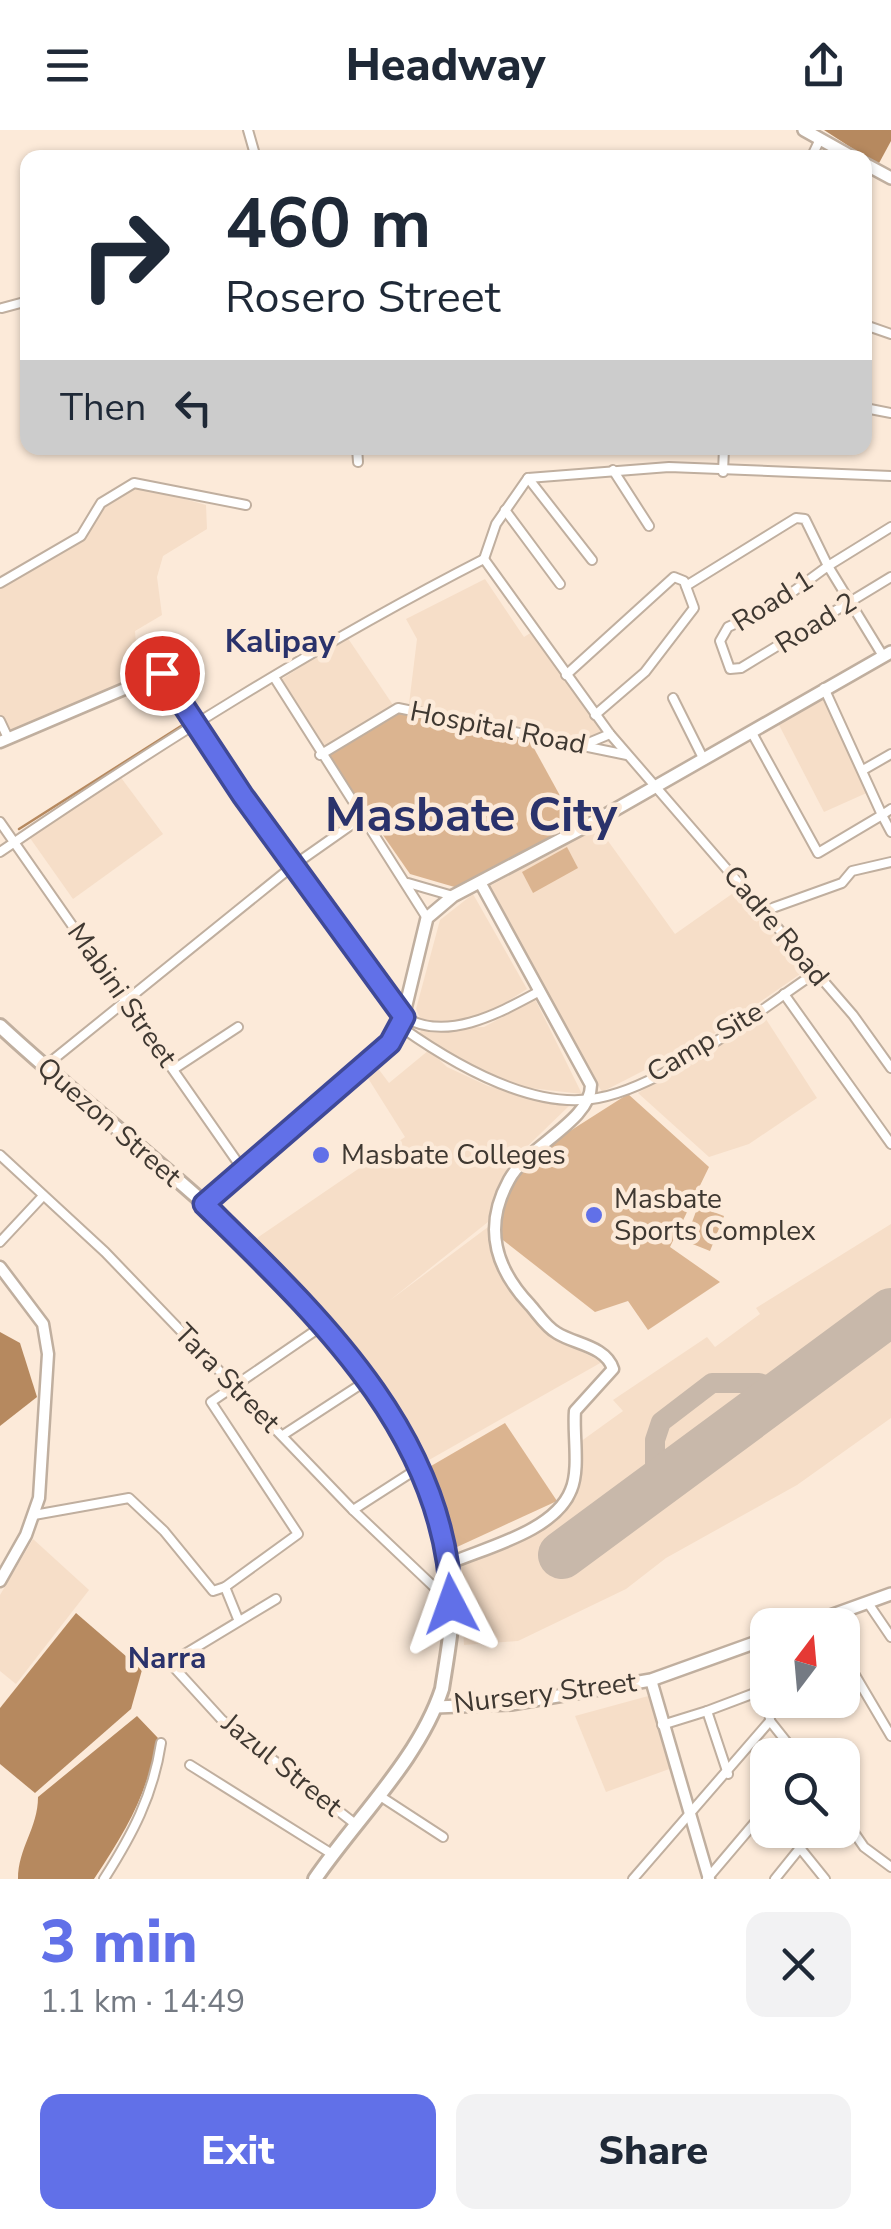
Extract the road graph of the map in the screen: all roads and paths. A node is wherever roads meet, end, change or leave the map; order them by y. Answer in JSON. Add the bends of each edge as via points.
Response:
{"nodes":[{"id":1,"x":804,"y":130,"type":"edge"},
{"id":2,"x":820,"y":139,"type":"junction"},
{"id":3,"x":815,"y":150,"type":"edge"},
{"id":4,"x":840,"y":150,"type":"edge"},
{"id":5,"x":358,"y":455,"type":"edge"},
{"id":6,"x":724,"y":455,"type":"edge"},
{"id":7,"x":358,"y":462,"type":"dead end"},
{"id":8,"x":613,"y":470,"type":"junction"},
{"id":9,"x":724,"y":472,"type":"junction"},
{"id":10,"x":891,"y":476,"type":"edge"},
{"id":11,"x":528,"y":478,"type":"junction"},
{"id":12,"x":246,"y":504,"type":"dead end"},
{"id":13,"x":505,"y":510,"type":"junction"},
{"id":14,"x":649,"y":526,"type":"dead end"},
{"id":15,"x":891,"y":527,"type":"edge"},
{"id":16,"x":484,"y":559,"type":"junction"},
{"id":17,"x":592,"y":560,"type":"dead end"},
{"id":18,"x":828,"y":566,"type":"junction"},
{"id":19,"x":891,"y":577,"type":"edge"},
{"id":20,"x":0,"y":582,"type":"edge"},
{"id":21,"x":560,"y":584,"type":"dead end"},
{"id":22,"x":686,"y":586,"type":"junction"},
{"id":23,"x":850,"y":602,"type":"junction"},
{"id":24,"x":887,"y":654,"type":"edge"},
{"id":25,"x":742,"y":668,"type":"joint"},
{"id":26,"x":566,"y":674,"type":"junction"},
{"id":27,"x":274,"y":677,"type":"junction"},
{"id":28,"x":824,"y":688,"type":"junction"},
{"id":29,"x":673,"y":698,"type":"dead end"},
{"id":30,"x":595,"y":715,"type":"junction"},
{"id":31,"x":0,"y":722,"type":"edge"},
{"id":32,"x":196,"y":724,"type":"junction"},
{"id":33,"x":752,"y":733,"type":"junction"},
{"id":34,"x":610,"y":734,"type":"junction"},
{"id":35,"x":4,"y":740,"type":"edge"},
{"id":36,"x":582,"y":745,"type":"junction"},
{"id":37,"x":891,"y":754,"type":"edge"},
{"id":38,"x":320,"y":755,"type":"junction"},
{"id":39,"x":629,"y":755,"type":"junction"},
{"id":40,"x":704,"y":760,"type":"junction"},
{"id":41,"x":863,"y":770,"type":"junction"},
{"id":42,"x":657,"y":786,"type":"junction"},
{"id":43,"x":891,"y":809,"type":"edge"},
{"id":44,"x":882,"y":815,"type":"junction"},
{"id":45,"x":361,"y":818,"type":"junction"},
{"id":46,"x":0,"y":822,"type":"edge"},
{"id":47,"x":891,"y":832,"type":"edge"},
{"id":48,"x":14,"y":842,"type":"junction"},
{"id":49,"x":0,"y":852,"type":"edge"},
{"id":50,"x":891,"y":862,"type":"edge"},
{"id":51,"x":294,"y":865,"type":"junction"},
{"id":52,"x":408,"y":883,"type":"junction"},
{"id":53,"x":481,"y":884,"type":"junction"},
{"id":54,"x":453,"y":896,"type":"junction"},
{"id":55,"x":764,"y":911,"type":"junction"},
{"id":56,"x":426,"y":918,"type":"junction"},
{"id":57,"x":815,"y":973,"type":"junction"},
{"id":58,"x":540,"y":991,"type":"junction"},
{"id":59,"x":784,"y":994,"type":"junction"},
{"id":60,"x":126,"y":999,"type":"junction"},
{"id":61,"x":403,"y":1022,"type":"junction"},
{"id":62,"x":0,"y":1026,"type":"edge"},
{"id":63,"x":420,"y":1026,"type":"junction"},
{"id":64,"x":238,"y":1027,"type":"dead end"},
{"id":65,"x":413,"y":1036,"type":"junction"},
{"id":66,"x":44,"y":1067,"type":"junction"},
{"id":67,"x":891,"y":1068,"type":"edge"},
{"id":68,"x":174,"y":1069,"type":"junction"},
{"id":69,"x":591,"y":1100,"type":"junction"},
{"id":70,"x":891,"y":1144,"type":"edge"},
{"id":71,"x":0,"y":1156,"type":"edge"},
{"id":72,"x":243,"y":1170,"type":"junction"},
{"id":73,"x":42,"y":1196,"type":"junction"},
{"id":74,"x":204,"y":1204,"type":"junction"},
{"id":75,"x":0,"y":1242,"type":"edge"},
{"id":76,"x":0,"y":1267,"type":"edge"},
{"id":77,"x":324,"y":1324,"type":"junction"},
{"id":78,"x":366,"y":1381,"type":"junction"},
{"id":79,"x":236,"y":1385,"type":"junction"},
{"id":80,"x":283,"y":1435,"type":"junction"},
{"id":81,"x":422,"y":1466,"type":"junction"},
{"id":82,"x":353,"y":1510,"type":"junction"},
{"id":83,"x":34,"y":1515,"type":"junction"},
{"id":84,"x":450,"y":1563,"type":"junction"},
{"id":85,"x":0,"y":1582,"type":"edge"},
{"id":86,"x":225,"y":1587,"type":"junction"},
{"id":87,"x":891,"y":1594,"type":"edge"},
{"id":88,"x":276,"y":1600,"type":"dead end"},
{"id":89,"x":868,"y":1602,"type":"junction"},
{"id":90,"x":451,"y":1604,"type":"junction"},
{"id":91,"x":855,"y":1608,"type":"edge"},
{"id":92,"x":238,"y":1619,"type":"junction"},
{"id":93,"x":891,"y":1637,"type":"edge"},
{"id":94,"x":750,"y":1644,"type":"edge"},
{"id":95,"x":651,"y":1680,"type":"junction"},
{"id":96,"x":860,"y":1684,"type":"edge"},
{"id":97,"x":750,"y":1695,"type":"edge"},
{"id":98,"x":436,"y":1707,"type":"junction"},
{"id":99,"x":707,"y":1712,"type":"junction"},
{"id":100,"x":770,"y":1718,"type":"edge"},
{"id":101,"x":770,"y":1721,"type":"junction"},
{"id":102,"x":662,"y":1725,"type":"junction"},
{"id":103,"x":891,"y":1736,"type":"edge"},
{"id":104,"x":784,"y":1738,"type":"edge"},
{"id":105,"x":160,"y":1743,"type":"dead end"},
{"id":106,"x":190,"y":1765,"type":"dead end"},
{"id":107,"x":728,"y":1774,"type":"junction"},
{"id":108,"x":378,"y":1794,"type":"junction"},
{"id":109,"x":689,"y":1820,"type":"junction"},
{"id":110,"x":354,"y":1823,"type":"junction"},
{"id":111,"x":750,"y":1829,"type":"edge"},
{"id":112,"x":443,"y":1837,"type":"dead end"},
{"id":113,"x":860,"y":1840,"type":"edge"},
{"id":114,"x":800,"y":1848,"type":"joint"},
{"id":115,"x":332,"y":1854,"type":"junction"},
{"id":116,"x":891,"y":1867,"type":"edge"},
{"id":117,"x":104,"y":1879,"type":"edge"},
{"id":118,"x":316,"y":1879,"type":"edge"},
{"id":119,"x":634,"y":1879,"type":"edge"},
{"id":120,"x":708,"y":1879,"type":"edge"},
{"id":121,"x":774,"y":1879,"type":"edge"},
{"id":122,"x":825,"y":1879,"type":"edge"}],
"edges":[{"from":1,"to":2,"type":"main road"},
{"from":2,"to":3,"type":"street"},
{"from":2,"to":4,"type":"main road"},
{"from":5,"to":7,"type":"street"},
{"from":6,"to":9,"type":"street"},
{"from":8,"to":9,"type":"street","via":[[669,466]]},
{"from":8,"to":11,"type":"street"},
{"from":8,"to":14,"type":"street"},
{"from":9,"to":10,"type":"street"},
{"from":11,"to":13,"type":"street"},
{"from":11,"to":17,"type":"street"},
{"from":12,"to":20,"type":"street","via":[[134,482],[101,503],[81,536]]},
{"from":13,"to":16,"type":"street"},
{"from":13,"to":21,"type":"street"},
{"from":15,"to":18,"type":"street"},
{"from":16,"to":26,"type":"street","name":"Cadre Road"},
{"from":16,"to":27,"type":"street"},
{"from":18,"to":22,"type":"street","via":[[805,520],[796,518]]},
{"from":18,"to":23,"type":"street","name":"Road 1"},
{"from":18,"to":25,"type":"street","name":"Road 1","via":[[723,632],[730,668]]},
{"from":19,"to":23,"type":"street","name":"Road 2"},
{"from":22,"to":26,"type":"street","via":[[674,576]]},
{"from":22,"to":30,"type":"street","via":[[694,608],[645,672]]},
{"from":23,"to":24,"type":"street","name":"Road 1"},
{"from":23,"to":25,"type":"street","name":"Road 2"},
{"from":24,"to":28,"type":"main road"},
{"from":26,"to":30,"type":"street","name":"Cadre Road"},
{"from":27,"to":32,"type":"street"},
{"from":27,"to":38,"type":"street"},
{"from":28,"to":33,"type":"main road"},
{"from":28,"to":41,"type":"street"},
{"from":29,"to":40,"type":"street"},
{"from":30,"to":34,"type":"street","name":"Cadre Road"},
{"from":31,"to":35,"type":"street"},
{"from":32,"to":35,"type":"street","via":[[162,673]]},
{"from":32,"to":48,"type":"street"},
{"from":32,"to":51,"type":"street"},
{"from":33,"to":40,"type":"main road"},
{"from":33,"to":44,"type":"street","via":[[818,852]]},
{"from":34,"to":36,"type":"street"},
{"from":34,"to":39,"type":"street","name":"Cadre Road"},
{"from":36,"to":38,"type":"street","name":"Hospital Road","via":[[398,708]]},
{"from":36,"to":39,"type":"street","name":"Hospital Road"},
{"from":37,"to":41,"type":"street"},
{"from":38,"to":45,"type":"street"},
{"from":39,"to":42,"type":"street","name":"Cadre Road"},
{"from":40,"to":42,"type":"main road"},
{"from":41,"to":44,"type":"street"},
{"from":42,"to":53,"type":"main road"},
{"from":42,"to":55,"type":"street","name":"Cadre Road"},
{"from":43,"to":44,"type":"street"},
{"from":44,"to":47,"type":"street"},
{"from":45,"to":51,"type":"street"},
{"from":45,"to":52,"type":"street"},
{"from":46,"to":48,"type":"street","name":"Mabini Street"},
{"from":48,"to":49,"type":"street"},
{"from":48,"to":60,"type":"street","name":"Mabini Street"},
{"from":50,"to":55,"type":"street","via":[[852,871],[842,882]]},
{"from":51,"to":60,"type":"street"},
{"from":51,"to":61,"type":"street"},
{"from":52,"to":54,"type":"street"},
{"from":52,"to":56,"type":"street"},
{"from":53,"to":54,"type":"main road"},
{"from":53,"to":58,"type":"street"},
{"from":54,"to":56,"type":"main road"},
{"from":55,"to":57,"type":"street","name":"Cadre Road"},
{"from":56,"to":61,"type":"main road"},
{"from":57,"to":59,"type":"street","name":"Camp Site"},
{"from":57,"to":67,"type":"street","name":"Cadre Road"},
{"from":58,"to":63,"type":"street","via":[[485,1019]]},
{"from":58,"to":69,"type":"street","via":[[590,1085]]},
{"from":59,"to":69,"type":"street","name":"Camp Site","via":[[683,1061]]},
{"from":59,"to":70,"type":"street"},
{"from":60,"to":66,"type":"street"},
{"from":60,"to":68,"type":"street","name":"Mabini Street"},
{"from":61,"to":63,"type":"street"},
{"from":61,"to":65,"type":"street"},
{"from":61,"to":72,"type":"main road","via":[[390,1043]]},
{"from":62,"to":66,"type":"main road","name":"Quezon Street"},
{"from":63,"to":65,"type":"street"},
{"from":64,"to":68,"type":"street"},
{"from":65,"to":69,"type":"street","via":[[486,1078]]},
{"from":66,"to":74,"type":"main road","name":"Quezon Street"},
{"from":68,"to":72,"type":"street","name":"Mabini Street"},
{"from":69,"to":84,"type":"street","via":[[520,1162],[495,1215],[494,1237],[496,1254],[522,1297],[554,1332],[602,1353],[613,1368],[574,1411],[572,1488],[561,1508]]},
{"from":71,"to":73,"type":"street","name":"Tara Street"},
{"from":72,"to":74,"type":"main road"},
{"from":73,"to":75,"type":"street"},
{"from":73,"to":79,"type":"street","name":"Tara Street"},
{"from":74,"to":77,"type":"main road","name":"Quezon Street"},
{"from":76,"to":83,"type":"street","via":[[47,1332]]},
{"from":77,"to":78,"type":"main road","name":"Quezon Street"},
{"from":77,"to":79,"type":"street"},
{"from":78,"to":80,"type":"street"},
{"from":78,"to":81,"type":"main road","name":"Quezon Street"},
{"from":79,"to":80,"type":"street","name":"Tara Street"},
{"from":79,"to":86,"type":"street","via":[[211,1402],[298,1534]]},
{"from":80,"to":82,"type":"street","name":"Tara Street"},
{"from":81,"to":82,"type":"street"},
{"from":81,"to":84,"type":"main road","name":"Quezon Street"},
{"from":82,"to":90,"type":"street","name":"Tara Street"},
{"from":83,"to":85,"type":"street"},
{"from":83,"to":86,"type":"street","via":[[129,1498],[213,1591]]},
{"from":84,"to":90,"type":"main road","name":"Quezon Street"},
{"from":86,"to":92,"type":"street"},
{"from":87,"to":89,"type":"main road"},
{"from":88,"to":92,"type":"street"},
{"from":89,"to":91,"type":"main road"},
{"from":89,"to":93,"type":"street"},
{"from":90,"to":98,"type":"main road","name":"Quezon Street"},
{"from":92,"to":110,"type":"street","name":"Jazul Street","via":[[170,1663],[222,1720]]},
{"from":94,"to":95,"type":"main road","name":"Nursery Street"},
{"from":95,"to":98,"type":"main road","name":"Nursery Street","via":[[511,1704]]},
{"from":95,"to":102,"type":"street"},
{"from":96,"to":103,"type":"street"},
{"from":97,"to":99,"type":"street"},
{"from":98,"to":108,"type":"main road","name":"Quezon Street"},
{"from":99,"to":102,"type":"street"},
{"from":99,"to":107,"type":"street"},
{"from":100,"to":101,"type":"street"},
{"from":101,"to":104,"type":"street"},
{"from":101,"to":107,"type":"street"},
{"from":102,"to":109,"type":"street"},
{"from":105,"to":117,"type":"street","via":[[136,1830]]},
{"from":106,"to":115,"type":"street"},
{"from":107,"to":109,"type":"street"},
{"from":108,"to":110,"type":"main road","name":"Quezon Street"},
{"from":108,"to":112,"type":"street"},
{"from":109,"to":119,"type":"street"},
{"from":109,"to":120,"type":"street"},
{"from":110,"to":115,"type":"main road","name":"Quezon Street"},
{"from":111,"to":120,"type":"street"},
{"from":113,"to":116,"type":"street"},
{"from":114,"to":121,"type":"street"},
{"from":114,"to":122,"type":"street"},
{"from":115,"to":118,"type":"main road","name":"Quezon Street"}]}
